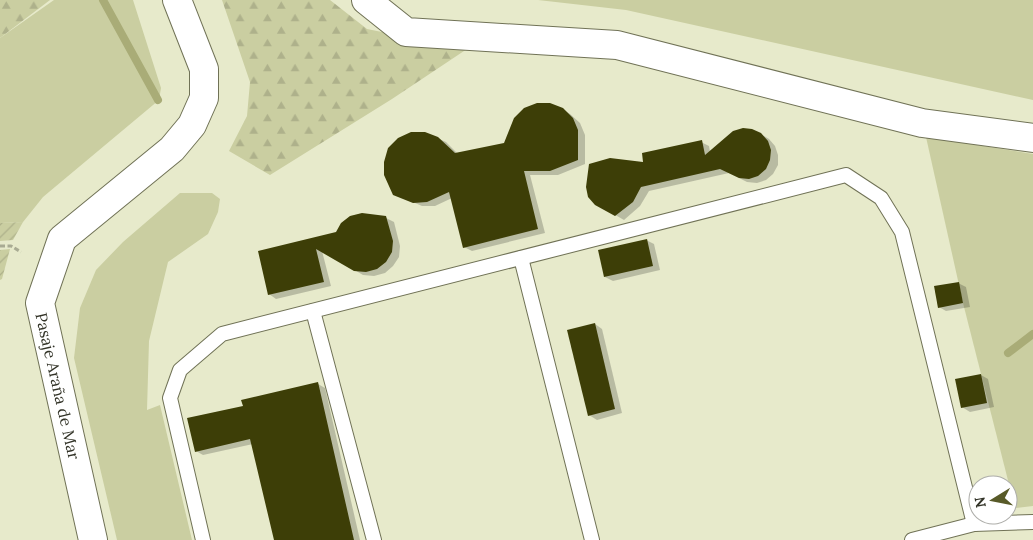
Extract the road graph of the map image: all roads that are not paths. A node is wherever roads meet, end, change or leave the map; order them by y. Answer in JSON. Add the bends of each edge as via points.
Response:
{"nodes":[{"id":1,"x":177,"y":0,"type":"edge"},
{"id":2,"x":366,"y":0,"type":"edge"},
{"id":3,"x":1033,"y":138,"type":"edge"},
{"id":4,"x":521,"y":258,"type":"junction"},
{"id":5,"x":313,"y":311,"type":"junction"},
{"id":6,"x":968,"y":500,"type":"edge"},
{"id":7,"x":1033,"y":522,"type":"edge"},
{"id":8,"x":1018,"y":523,"type":"edge"},
{"id":9,"x":970,"y":525,"type":"edge"},
{"id":10,"x":93,"y":540,"type":"edge"},
{"id":11,"x":203,"y":540,"type":"edge"},
{"id":12,"x":374,"y":540,"type":"edge"},
{"id":13,"x":592,"y":540,"type":"edge"},
{"id":14,"x":912,"y":540,"type":"edge"}],
"edges":[{"from":1,"to":10,"type":"street","name":"Pasaje Araña de Mar","via":[[204,69],[204,98],[192,126],[172,149],[62,239],[40,303]]},
{"from":2,"to":3,"type":"street","via":[[406,32],[617,45],[922,123]]},
{"from":4,"to":5,"type":"lane"},
{"from":4,"to":6,"type":"lane","via":[[846,175],[881,198],[902,232]]},
{"from":4,"to":13,"type":"lane"},
{"from":5,"to":11,"type":"lane","via":[[222,334],[180,370],[170,398]]},
{"from":5,"to":12,"type":"lane"},
{"from":7,"to":8,"type":"lane"},
{"from":9,"to":14,"type":"lane"}]}
